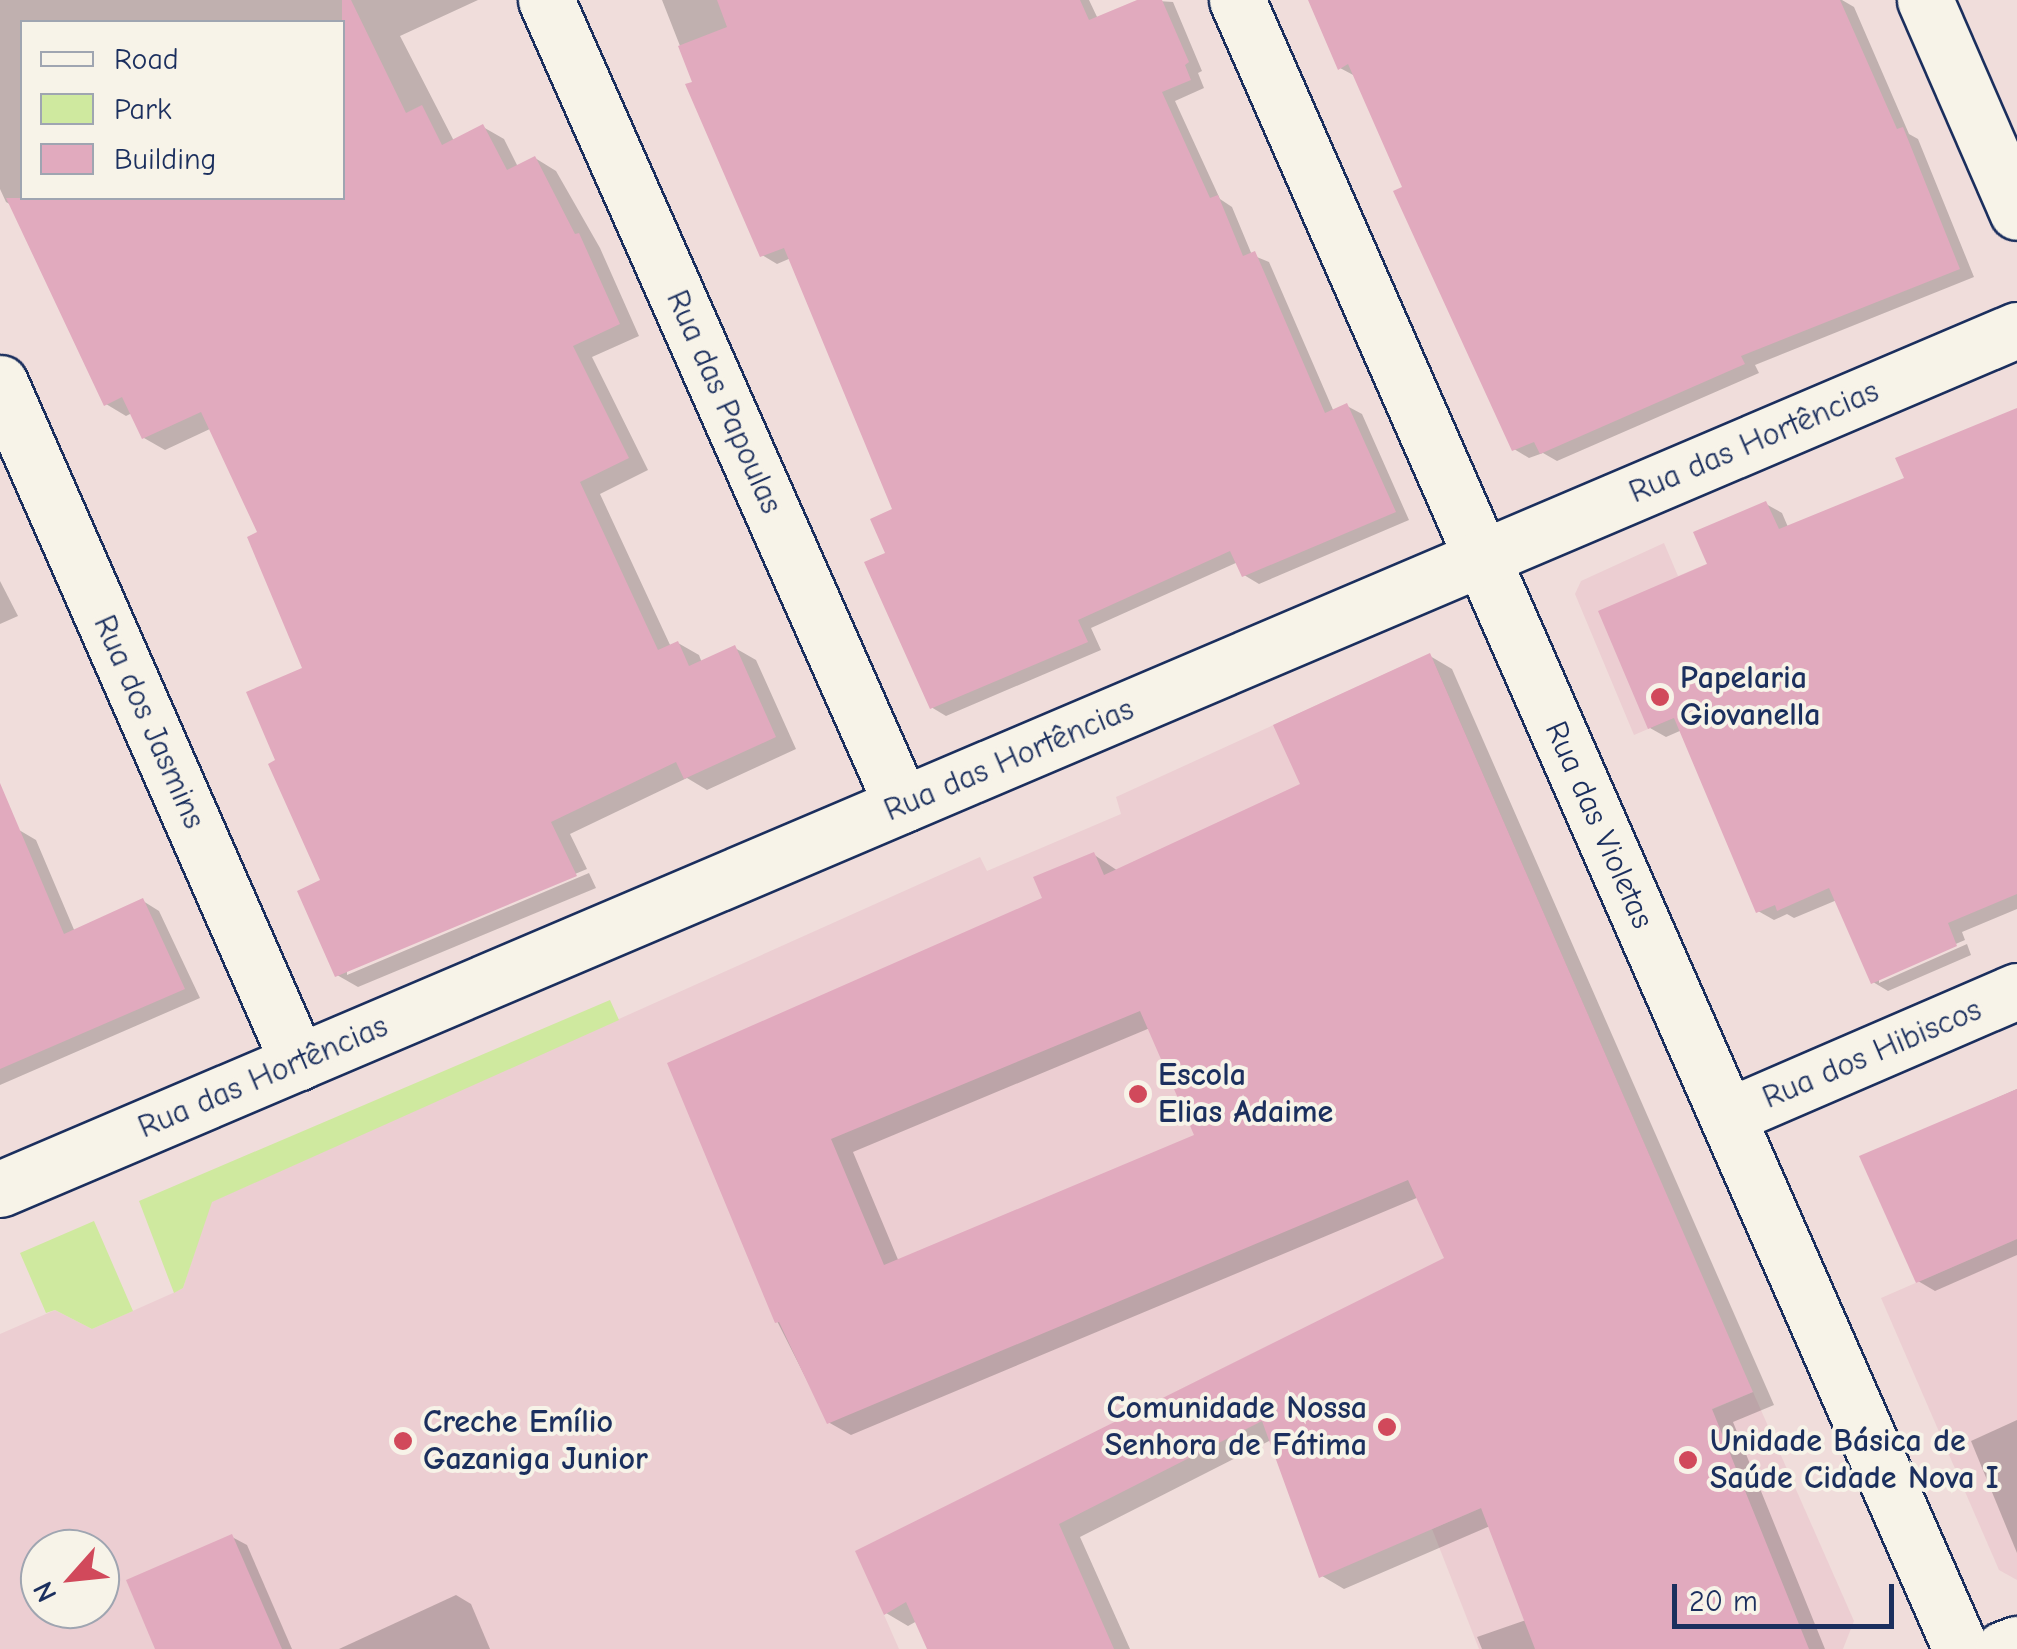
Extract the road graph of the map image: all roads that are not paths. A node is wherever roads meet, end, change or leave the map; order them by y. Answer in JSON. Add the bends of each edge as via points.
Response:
{"nodes":[{"id":1,"x":546,"y":0,"type":"edge"},
{"id":2,"x":1236,"y":0,"type":"edge"},
{"id":3,"x":1925,"y":0,"type":"edge"},
{"id":4,"x":2017,"y":212,"type":"edge"},
{"id":5,"x":2017,"y":330,"type":"edge"},
{"id":6,"x":0,"y":383,"type":"edge"},
{"id":7,"x":1482,"y":558,"type":"junction"},
{"id":8,"x":902,"y":805,"type":"junction"},
{"id":9,"x":2017,"y":992,"type":"edge"},
{"id":10,"x":298,"y":1062,"type":"junction"},
{"id":11,"x":1728,"y":1116,"type":"junction"},
{"id":12,"x":0,"y":1188,"type":"edge"},
{"id":13,"x":2017,"y":1644,"type":"edge"},
{"id":14,"x":1961,"y":1649,"type":"edge"},
{"id":15,"x":2003,"y":1649,"type":"edge"}],
"edges":[{"from":1,"to":8,"type":"street","name":"Rua das Papoulas"},
{"from":2,"to":7,"type":"street","name":"Rua das Violetas"},
{"from":3,"to":4,"type":"street"},
{"from":5,"to":7,"type":"street","name":"Rua das Hortências"},
{"from":6,"to":10,"type":"street","name":"Rua dos Jasmins"},
{"from":7,"to":8,"type":"street","name":"Rua das Hortências"},
{"from":7,"to":11,"type":"street","name":"Rua das Violetas"},
{"from":8,"to":10,"type":"street","name":"Rua das Hortências"},
{"from":9,"to":11,"type":"street","name":"Rua dos Hibiscos"},
{"from":10,"to":12,"type":"street","name":"Rua das Hortências"},
{"from":11,"to":14,"type":"street","name":"Rua das Violetas"},
{"from":13,"to":15,"type":"street"}]}
